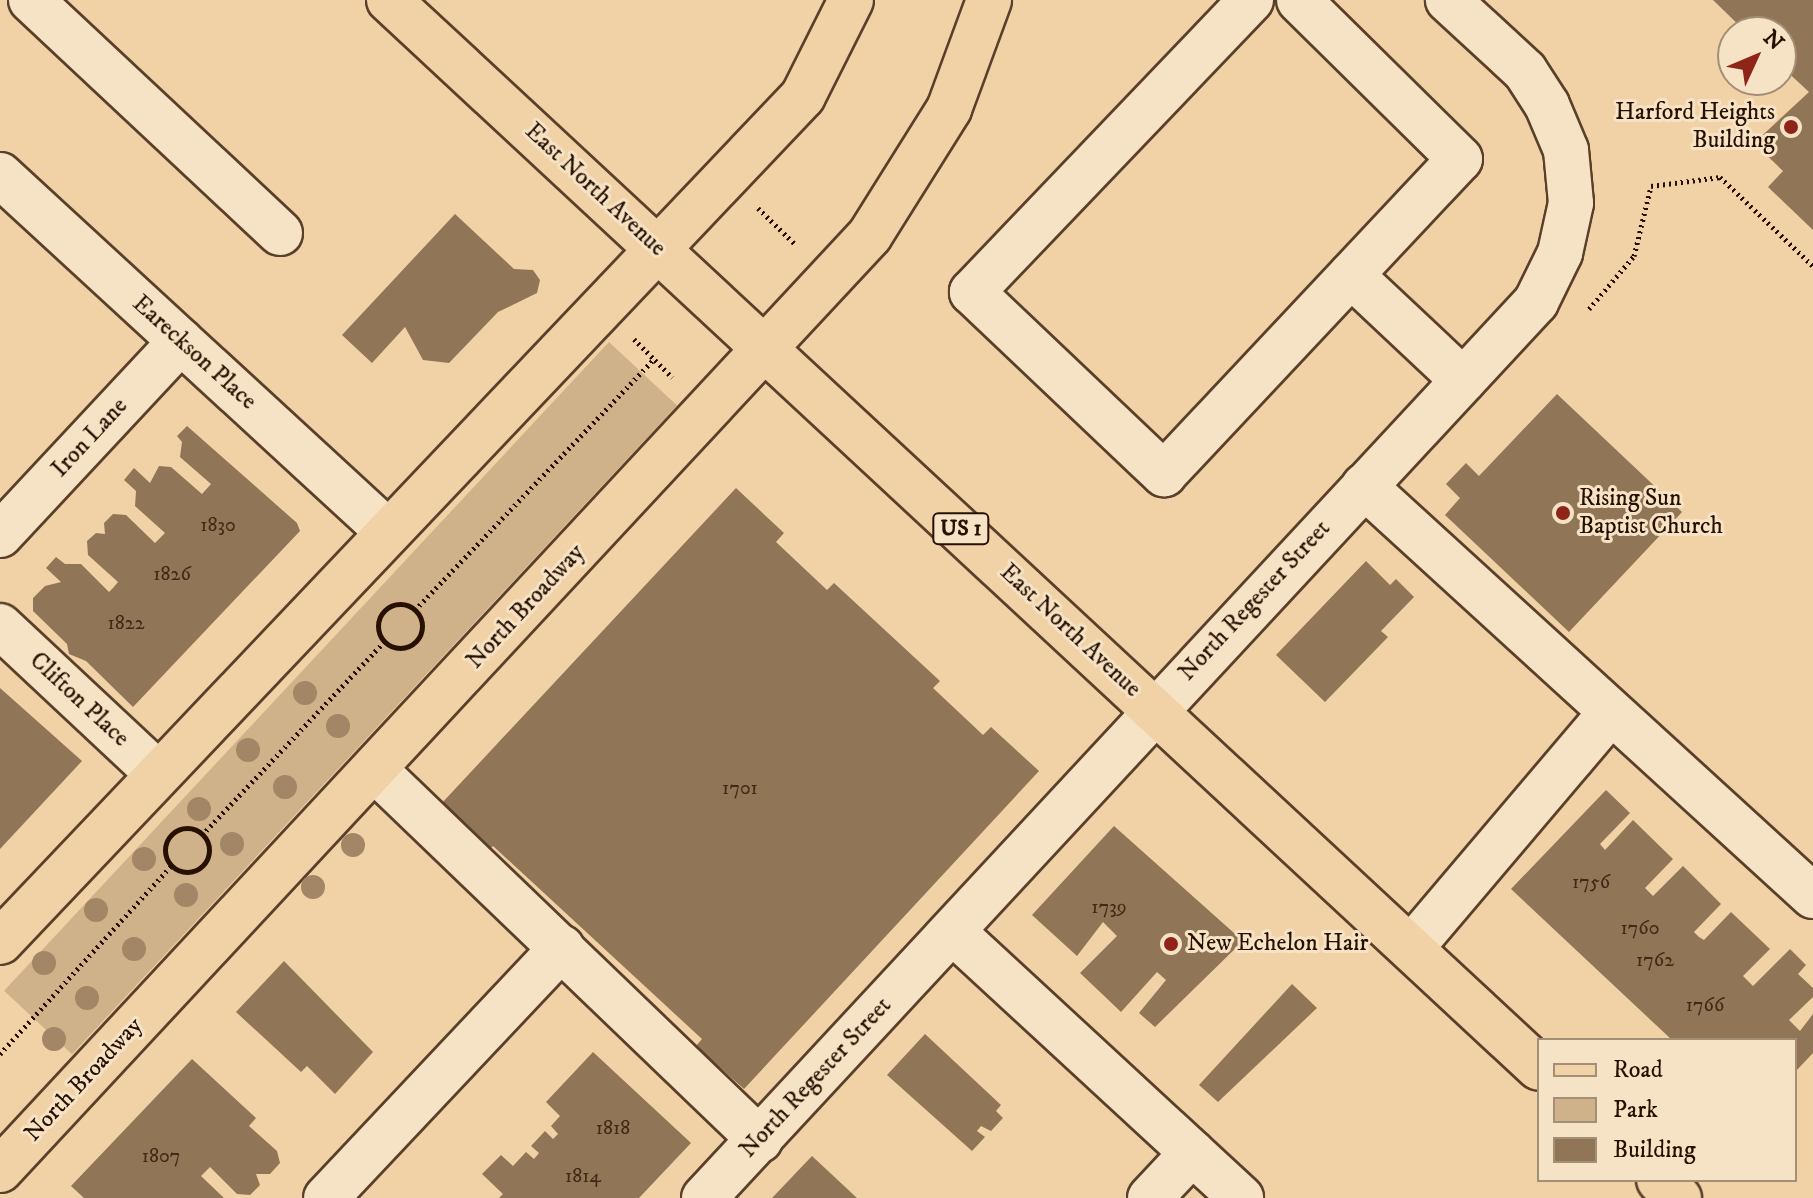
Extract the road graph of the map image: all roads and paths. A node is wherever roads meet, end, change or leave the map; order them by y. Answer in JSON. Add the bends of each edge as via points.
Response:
{"nodes":[{"id":1,"x":31,"y":0,"type":"edge"},
{"id":2,"x":389,"y":0,"type":"edge"},
{"id":3,"x":851,"y":0,"type":"edge"},
{"id":4,"x":989,"y":0,"type":"edge"},
{"id":5,"x":1251,"y":0,"type":"edge"},
{"id":6,"x":1299,"y":0,"type":"edge"},
{"id":7,"x":1448,"y":0,"type":"edge"},
{"id":8,"x":0,"y":175,"type":"edge"},
{"id":9,"x":757,"y":208,"type":"dead end"},
{"id":10,"x":280,"y":233,"type":"dead end"},
{"id":11,"x":796,"y":245,"type":"dead end"},
{"id":12,"x":657,"y":248,"type":"junction"},
{"id":13,"x":1813,"y":266,"type":"edge"},
{"id":14,"x":1351,"y":275,"type":"junction"},
{"id":15,"x":1584,"y":314,"type":"dead end"},
{"id":16,"x":626,"y":331,"type":"dead end"},
{"id":17,"x":181,"y":341,"type":"junction"},
{"id":18,"x":768,"y":349,"type":"junction"},
{"id":19,"x":654,"y":359,"type":"junction"},
{"id":20,"x":1463,"y":380,"type":"junction"},
{"id":21,"x":681,"y":386,"type":"dead end"},
{"id":22,"x":1364,"y":486,"type":"junction"},
{"id":23,"x":387,"y":531,"type":"junction"},
{"id":24,"x":0,"y":535,"type":"edge"},
{"id":25,"x":415,"y":610,"type":"junction"},
{"id":26,"x":0,"y":626,"type":"edge"},
{"id":27,"x":385,"y":641,"type":"junction"},
{"id":28,"x":1153,"y":709,"type":"junction"},
{"id":29,"x":1611,"y":712,"type":"junction"},
{"id":30,"x":375,"y":770,"type":"junction"},
{"id":31,"x":158,"y":774,"type":"junction"},
{"id":32,"x":202,"y":835,"type":"junction"},
{"id":33,"x":171,"y":866,"type":"junction"},
{"id":34,"x":1806,"y":875,"type":"edge"},
{"id":35,"x":953,"y":932,"type":"junction"},
{"id":36,"x":0,"y":942,"type":"edge"},
{"id":37,"x":562,"y":948,"type":"junction"},
{"id":38,"x":1411,"y":948,"type":"junction"},
{"id":39,"x":0,"y":1054,"type":"edge"},
{"id":40,"x":1537,"y":1066,"type":"edge"},
{"id":41,"x":760,"y":1140,"type":"junction"},
{"id":42,"x":1192,"y":1153,"type":"junction"},
{"id":43,"x":0,"y":1170,"type":"edge"},
{"id":44,"x":326,"y":1198,"type":"edge"},
{"id":45,"x":704,"y":1198,"type":"edge"},
{"id":46,"x":1150,"y":1198,"type":"edge"},
{"id":47,"x":1241,"y":1198,"type":"edge"}],
"edges":[{"from":1,"to":10,"type":"street"},
{"from":2,"to":12,"type":"main road","name":"East North Avenue","number":"US 1"},
{"from":3,"to":12,"type":"main road","via":[[803,96]]},
{"from":4,"to":18,"type":"main road","name":"North Broadway","via":[[949,109],[905,183],[870,235]]},
{"from":5,"to":14,"type":"street","via":[[972,292],[1164,474]]},
{"from":6,"to":14,"type":"street","via":[[1460,159]]},
{"from":7,"to":20,"type":"street","name":"North Regester Street","via":[[1525,71],[1547,105],[1566,150],[1571,203],[1560,253],[1536,302]]},
{"from":8,"to":17,"type":"street","name":"Eareckson Place"},
{"from":9,"to":11,"type":"path"},
{"from":12,"to":18,"type":"main road","name":"East North Avenue","number":"US 1"},
{"from":12,"to":23,"type":"main road"},
{"from":13,"to":15,"type":"path","via":[[1720,177],[1651,186],[1634,256]]},
{"from":14,"to":20,"type":"street"},
{"from":16,"to":19,"type":"path"},
{"from":17,"to":23,"type":"street","name":"Eareckson Place"},
{"from":17,"to":24,"type":"street","name":"Iron Lane"},
{"from":18,"to":28,"type":"main road","name":"East North Avenue","number":"US 1"},
{"from":18,"to":30,"type":"main road","name":"North Broadway"},
{"from":19,"to":21,"type":"path"},
{"from":19,"to":25,"type":"path"},
{"from":20,"to":22,"type":"street","name":"North Regester Street"},
{"from":22,"to":28,"type":"street","name":"North Regester Street"},
{"from":22,"to":29,"type":"street"},
{"from":23,"to":31,"type":"main road"},
{"from":25,"to":27,"type":"path","via":[[399,604],[385,610],[378,629]]},
{"from":25,"to":27,"type":"path","via":[[422,626],[416,641],[403,648]]},
{"from":26,"to":31,"type":"street","name":"Clifton Place"},
{"from":27,"to":32,"type":"path"},
{"from":28,"to":35,"type":"street","name":"North Regester Street"},
{"from":28,"to":38,"type":"main road","name":"East North Avenue","number":"US 1"},
{"from":29,"to":34,"type":"street"},
{"from":29,"to":38,"type":"street"},
{"from":30,"to":37,"type":"street"},
{"from":30,"to":43,"type":"main road","name":"North Broadway"},
{"from":31,"to":36,"type":"main road"},
{"from":32,"to":33,"type":"path","via":[[181,829],[169,838],[165,853]]},
{"from":32,"to":33,"type":"path","via":[[209,847],[204,864],[189,872]]},
{"from":33,"to":39,"type":"path"},
{"from":35,"to":41,"type":"street","name":"North Regester Street"},
{"from":35,"to":42,"type":"street"},
{"from":37,"to":41,"type":"street"},
{"from":37,"to":44,"type":"street"},
{"from":38,"to":40,"type":"main road","name":"East North Avenue","number":"US 1"},
{"from":41,"to":45,"type":"street","name":"North Regester Street"},
{"from":42,"to":46,"type":"street"},
{"from":42,"to":47,"type":"street"}]}
